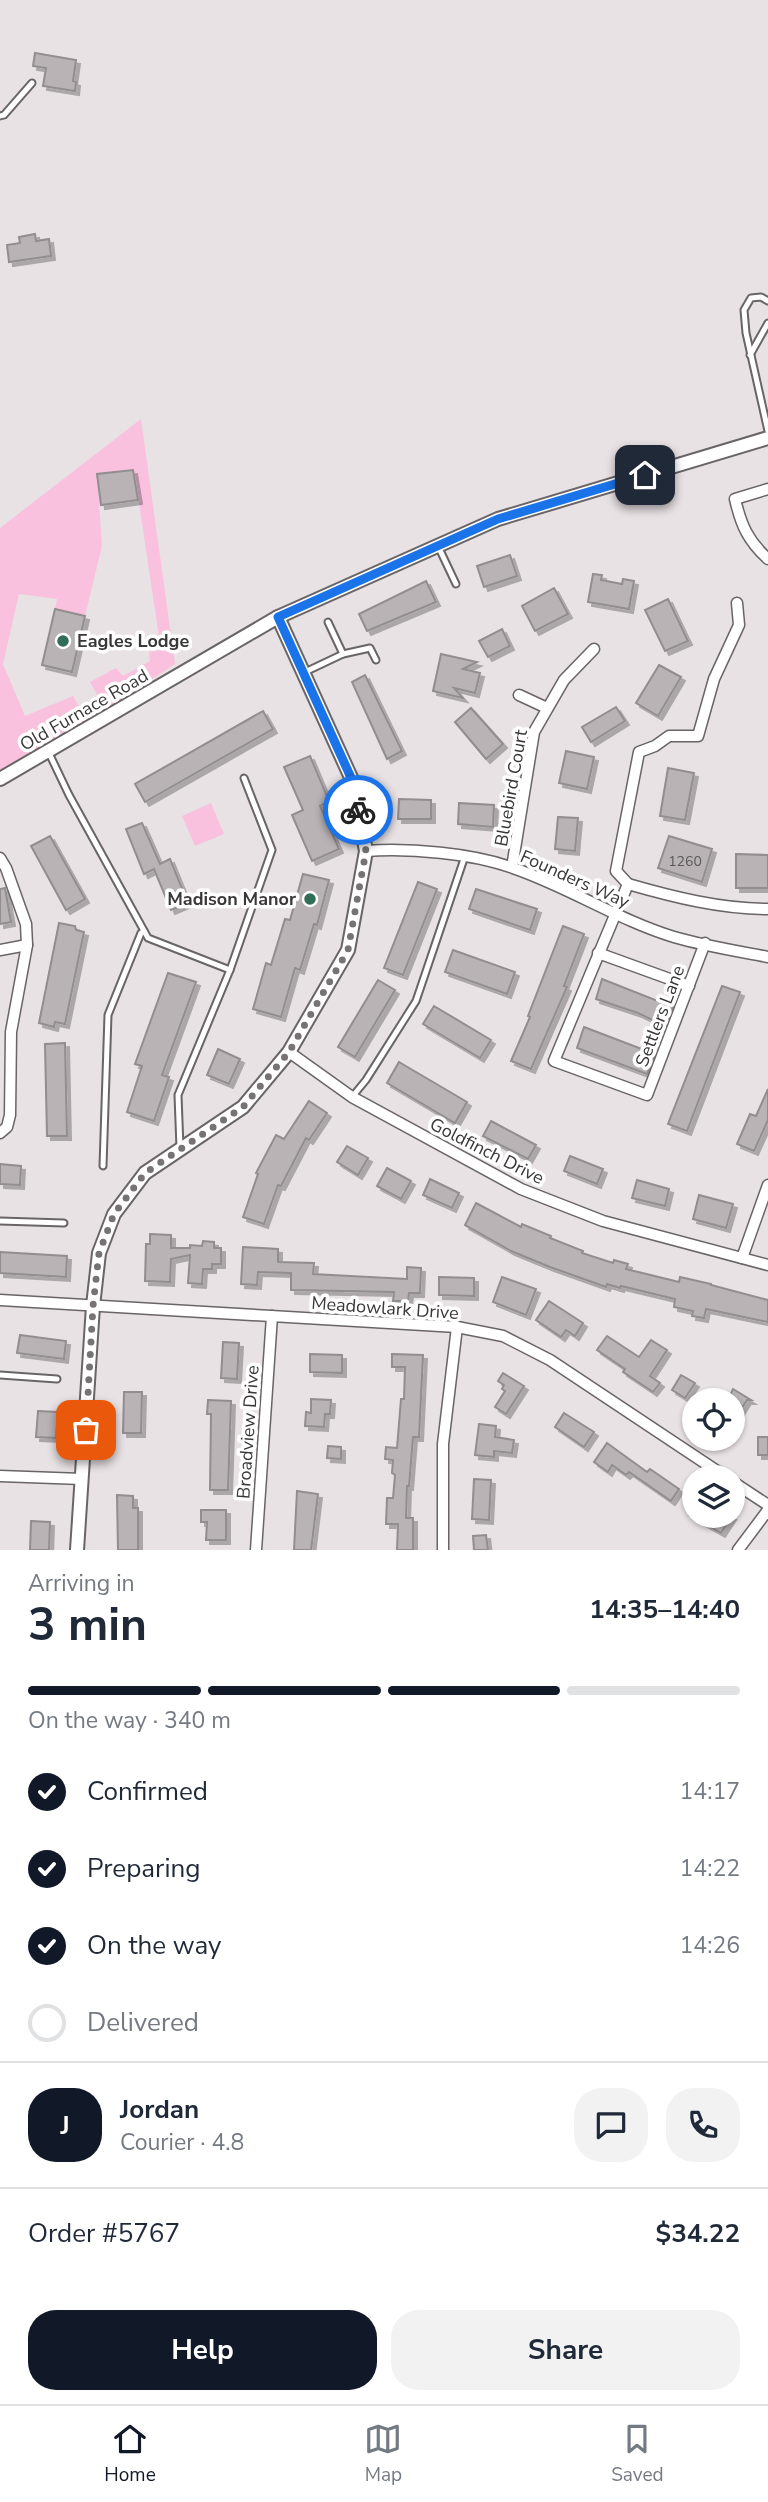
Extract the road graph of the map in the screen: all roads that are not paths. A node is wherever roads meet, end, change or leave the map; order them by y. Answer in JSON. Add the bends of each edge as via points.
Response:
{"nodes":[{"id":1,"x":32,"y":83,"type":"dead end"},
{"id":2,"x":0,"y":116,"type":"edge"},
{"id":3,"x":768,"y":301,"type":"edge"},
{"id":4,"x":768,"y":323,"type":"edge"},
{"id":5,"x":750,"y":355,"type":"junction"},
{"id":6,"x":768,"y":431,"type":"edge"},
{"id":7,"x":768,"y":438,"type":"edge"},
{"id":8,"x":768,"y":489,"type":"edge"},
{"id":9,"x":438,"y":545,"type":"junction"},
{"id":10,"x":768,"y":559,"type":"edge"},
{"id":11,"x":456,"y":584,"type":"dead end"},
{"id":12,"x":737,"y":603,"type":"dead end"},
{"id":13,"x":278,"y":617,"type":"junction"},
{"id":14,"x":328,"y":622,"type":"dead end"},
{"id":15,"x":594,"y":649,"type":"dead end"},
{"id":16,"x":343,"y":654,"type":"junction"},
{"id":17,"x":376,"y":660,"type":"dead end"},
{"id":18,"x":305,"y":672,"type":"junction"},
{"id":19,"x":519,"y":695,"type":"dead end"},
{"id":20,"x":547,"y":708,"type":"junction"},
{"id":21,"x":48,"y":751,"type":"junction"},
{"id":22,"x":244,"y":778,"type":"dead end"},
{"id":23,"x":0,"y":779,"type":"edge"},
{"id":24,"x":366,"y":851,"type":"junction"},
{"id":25,"x":465,"y":856,"type":"junction"},
{"id":26,"x":0,"y":858,"type":"edge"},
{"id":27,"x":512,"y":867,"type":"junction"},
{"id":28,"x":628,"y":884,"type":"junction"},
{"id":29,"x":768,"y":909,"type":"edge"},
{"id":30,"x":613,"y":914,"type":"junction"},
{"id":31,"x":144,"y":931,"type":"junction"},
{"id":32,"x":705,"y":943,"type":"junction"},
{"id":33,"x":27,"y":945,"type":"junction"},
{"id":34,"x":0,"y":950,"type":"edge"},
{"id":35,"x":598,"y":953,"type":"junction"},
{"id":36,"x":768,"y":957,"type":"edge"},
{"id":37,"x":230,"y":970,"type":"junction"},
{"id":38,"x":689,"y":986,"type":"junction"},
{"id":39,"x":289,"y":1052,"type":"junction"},
{"id":40,"x":352,"y":1097,"type":"junction"},
{"id":41,"x":0,"y":1133,"type":"edge"},
{"id":42,"x":180,"y":1148,"type":"junction"},
{"id":43,"x":103,"y":1166,"type":"dead end"},
{"id":44,"x":768,"y":1185,"type":"edge"},
{"id":45,"x":0,"y":1222,"type":"edge"},
{"id":46,"x":64,"y":1223,"type":"dead end"},
{"id":47,"x":742,"y":1258,"type":"junction"},
{"id":48,"x":768,"y":1265,"type":"edge"},
{"id":49,"x":0,"y":1300,"type":"edge"},
{"id":50,"x":93,"y":1306,"type":"junction"},
{"id":51,"x":272,"y":1316,"type":"junction"},
{"id":52,"x":457,"y":1327,"type":"junction"},
{"id":53,"x":0,"y":1375,"type":"edge"},
{"id":54,"x":57,"y":1380,"type":"dead end"},
{"id":55,"x":708,"y":1465,"type":"edge"},
{"id":56,"x":0,"y":1476,"type":"edge"},
{"id":57,"x":82,"y":1479,"type":"junction"},
{"id":58,"x":745,"y":1490,"type":"edge"},
{"id":59,"x":768,"y":1505,"type":"edge"},
{"id":60,"x":768,"y":1510,"type":"edge"},
{"id":61,"x":77,"y":1550,"type":"edge"},
{"id":62,"x":256,"y":1550,"type":"edge"},
{"id":63,"x":443,"y":1550,"type":"edge"},
{"id":64,"x":738,"y":1550,"type":"edge"}],
"edges":[{"from":1,"to":2,"type":"lane"},
{"from":3,"to":5,"type":"lane","via":[[758,296],[746,304]]},
{"from":4,"to":5,"type":"lane"},
{"from":5,"to":6,"type":"lane"},
{"from":7,"to":9,"type":"street","name":"Old Furnace Road","via":[[498,519]]},
{"from":8,"to":10,"type":"street","via":[[735,499],[747,537]]},
{"from":9,"to":11,"type":"lane"},
{"from":9,"to":13,"type":"street","name":"Old Furnace Road"},
{"from":12,"to":28,"type":"street","via":[[739,625],[714,679],[698,736],[669,736],[639,752],[616,871]]},
{"from":13,"to":18,"type":"street"},
{"from":13,"to":21,"type":"street","name":"Old Furnace Road"},
{"from":14,"to":16,"type":"lane"},
{"from":15,"to":20,"type":"street","name":"Bluebird Court","via":[[564,680]]},
{"from":16,"to":17,"type":"lane","via":[[370,648]]},
{"from":16,"to":18,"type":"lane"},
{"from":18,"to":24,"type":"street","via":[[353,782]]},
{"from":19,"to":20,"type":"street"},
{"from":20,"to":27,"type":"street","name":"Bluebird Court","via":[[534,732]]},
{"from":21,"to":23,"type":"street","name":"Old Furnace Road"},
{"from":21,"to":31,"type":"lane"},
{"from":22,"to":37,"type":"lane","via":[[272,850]]},
{"from":24,"to":25,"type":"street","name":"Founders Way"},
{"from":24,"to":39,"type":"street","via":[[348,950]]},
{"from":25,"to":27,"type":"street","name":"Founders Way"},
{"from":25,"to":40,"type":"lane","via":[[416,1001]]},
{"from":26,"to":33,"type":"street","via":[[26,924]]},
{"from":27,"to":30,"type":"street","name":"Founders Way"},
{"from":28,"to":29,"type":"street","via":[[698,901]]},
{"from":28,"to":30,"type":"street","name":"Settlers Lane"},
{"from":30,"to":32,"type":"street","name":"Founders Way"},
{"from":30,"to":35,"type":"street","name":"Settlers Lane"},
{"from":31,"to":37,"type":"lane","via":[[148,938]]},
{"from":31,"to":43,"type":"lane","via":[[108,1015]]},
{"from":32,"to":36,"type":"street","name":"Founders Way"},
{"from":32,"to":38,"type":"street","name":"Settlers Lane"},
{"from":33,"to":34,"type":"street"},
{"from":33,"to":41,"type":"street","via":[[11,1032],[10,1115]]},
{"from":35,"to":38,"type":"street"},
{"from":35,"to":38,"type":"street","name":"Settlers Lane","via":[[554,1061],[648,1095]]},
{"from":37,"to":42,"type":"lane","via":[[178,1095]]},
{"from":39,"to":40,"type":"street","name":"Goldfinch Drive"},
{"from":39,"to":42,"type":"street","via":[[243,1107]]},
{"from":40,"to":47,"type":"street","name":"Goldfinch Drive","via":[[521,1189],[603,1221]]},
{"from":42,"to":50,"type":"street","via":[[145,1173],[114,1214],[99,1253]]},
{"from":44,"to":47,"type":"street"},
{"from":45,"to":46,"type":"lane"},
{"from":47,"to":48,"type":"street","name":"Goldfinch Drive"},
{"from":49,"to":50,"type":"street","name":"Meadowlark Drive"},
{"from":50,"to":51,"type":"street","name":"Meadowlark Drive"},
{"from":50,"to":57,"type":"street"},
{"from":51,"to":52,"type":"street","name":"Meadowlark Drive"},
{"from":51,"to":62,"type":"street","name":"Broadview Drive"},
{"from":52,"to":55,"type":"street","name":"Meadowlark Drive","via":[[503,1336],[550,1360]]},
{"from":52,"to":63,"type":"street","via":[[443,1444]]},
{"from":53,"to":54,"type":"lane"},
{"from":56,"to":57,"type":"street"},
{"from":57,"to":61,"type":"street"},
{"from":58,"to":59,"type":"street"},
{"from":60,"to":64,"type":"street"}]}
